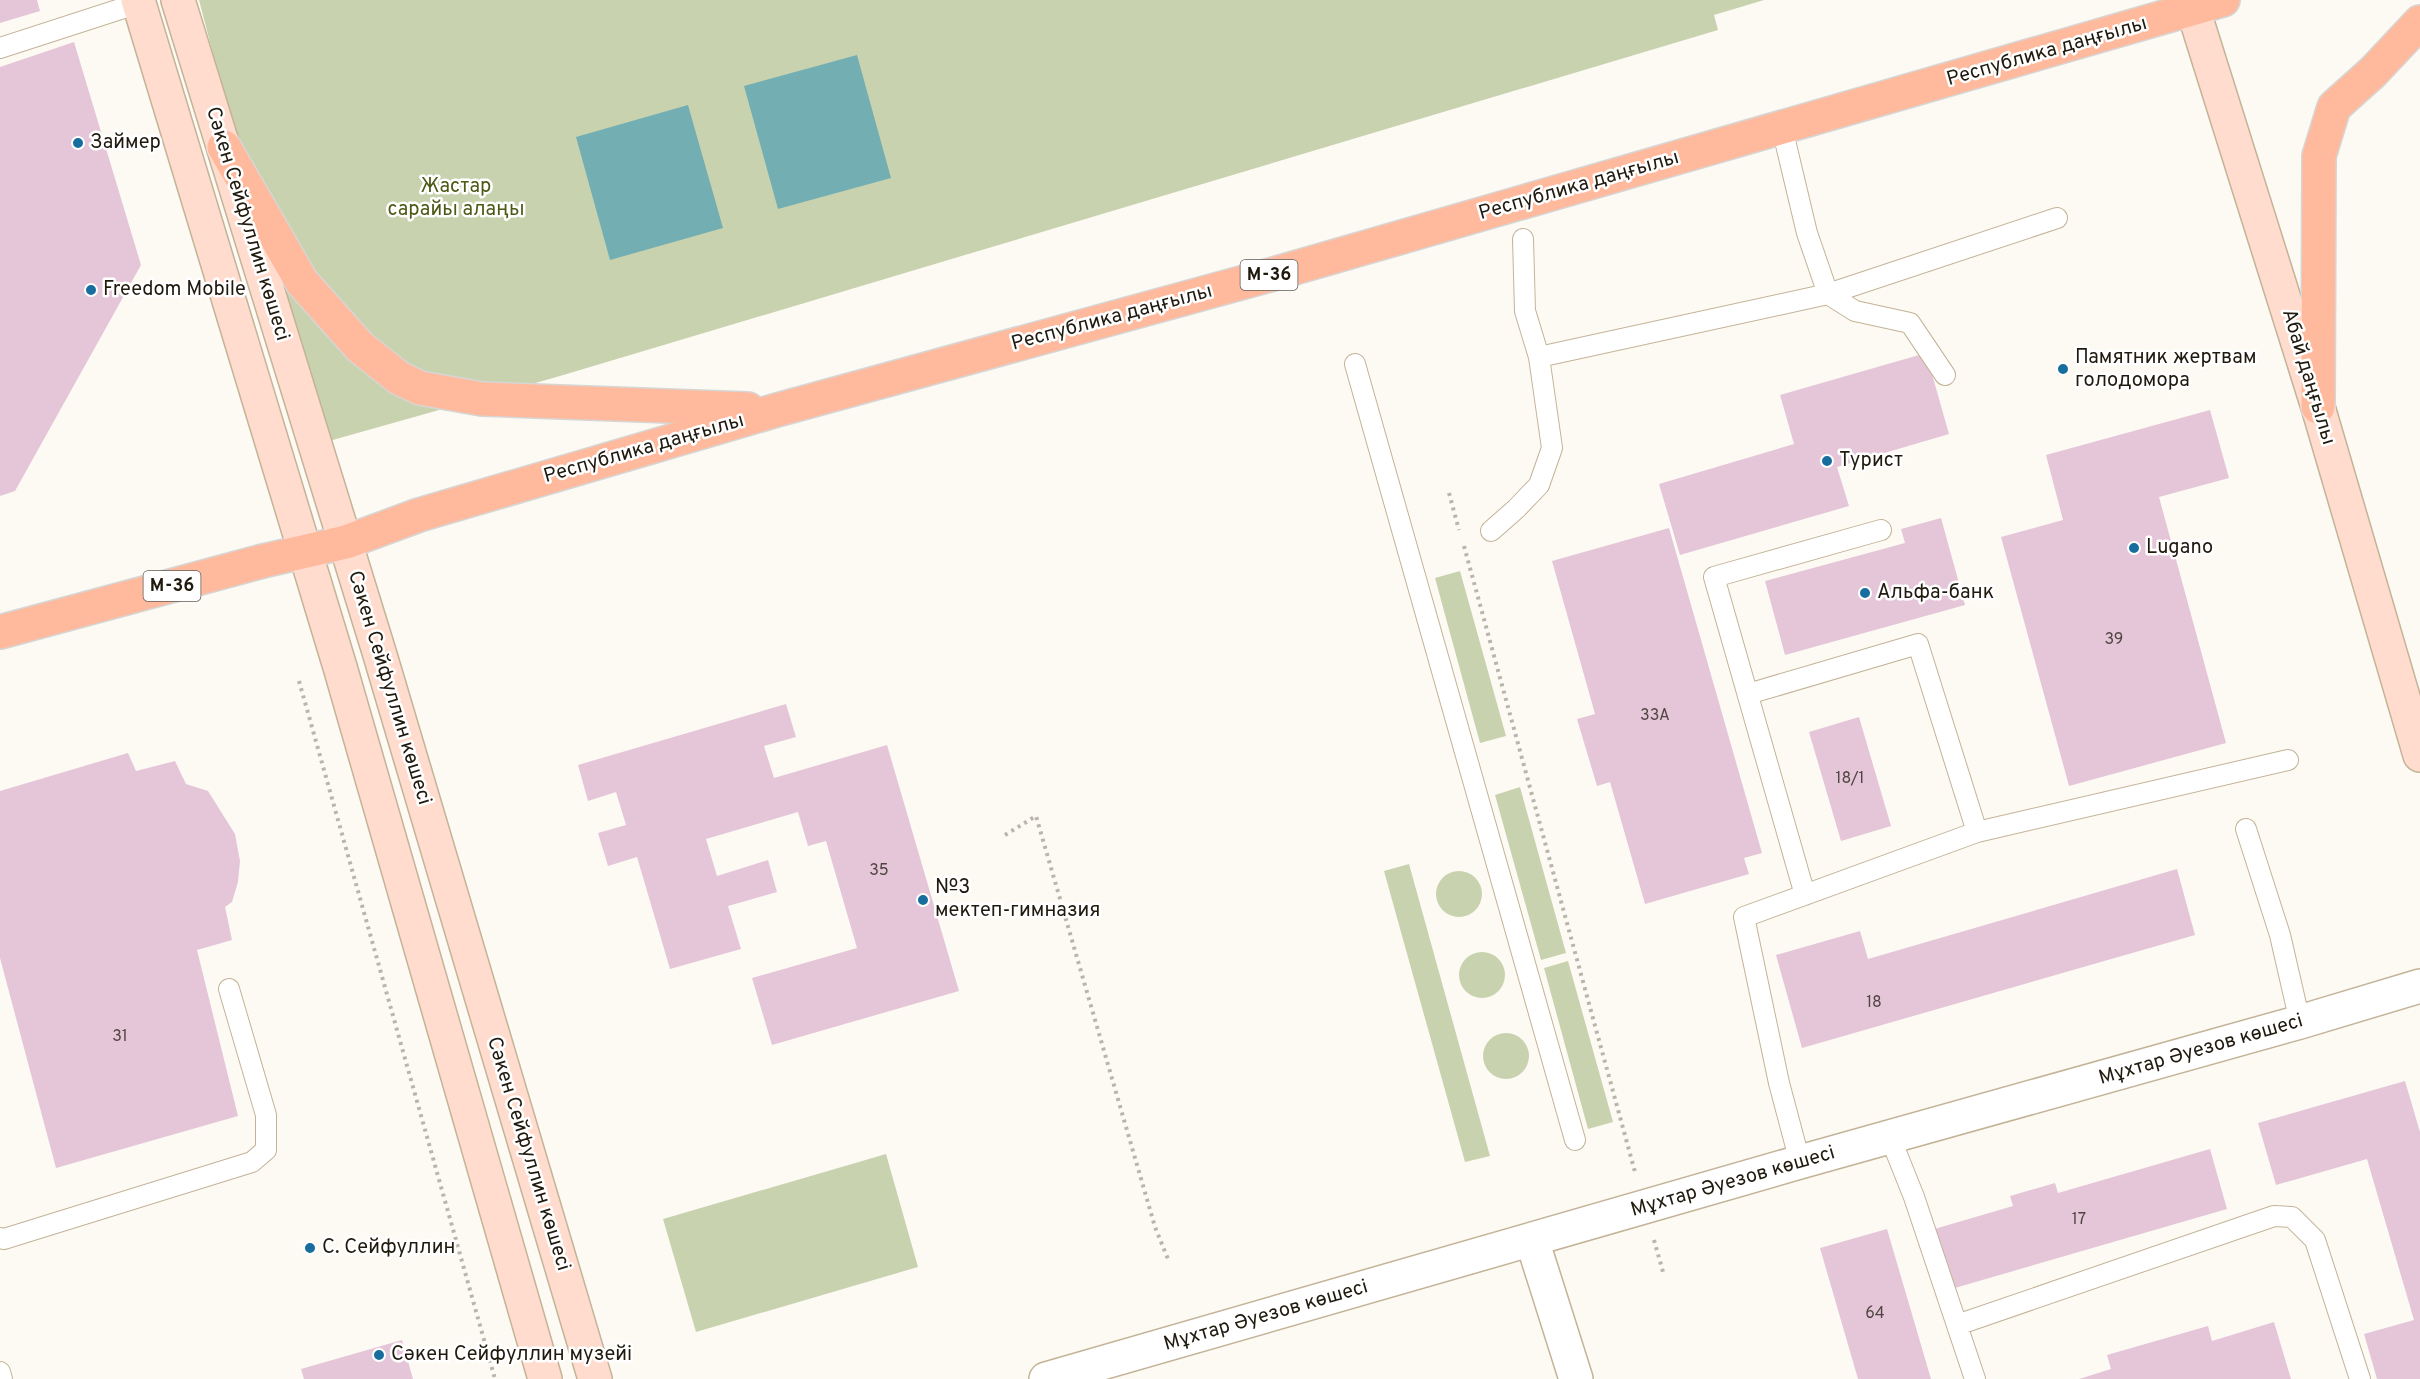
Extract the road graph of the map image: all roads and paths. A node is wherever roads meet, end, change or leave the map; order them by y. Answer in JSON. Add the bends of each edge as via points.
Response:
{"nodes":[{"id":1,"x":178,"y":0,"type":"edge"},
{"id":2,"x":138,"y":2,"type":"edge"},
{"id":3,"x":2202,"y":3,"type":"edge"},
{"id":4,"x":2420,"y":22,"type":"edge"},
{"id":5,"x":0,"y":48,"type":"edge"},
{"id":6,"x":1782,"y":128,"type":"junction"},
{"id":7,"x":224,"y":147,"type":"junction"},
{"id":8,"x":2057,"y":218,"type":"dead end"},
{"id":9,"x":1523,"y":239,"type":"dead end"},
{"id":10,"x":1828,"y":294,"type":"junction"},
{"id":11,"x":1539,"y":357,"type":"junction"},
{"id":12,"x":1355,"y":363,"type":"dead end"},
{"id":13,"x":1945,"y":375,"type":"dead end"},
{"id":14,"x":2318,"y":407,"type":"junction"},
{"id":15,"x":777,"y":410,"type":"junction"},
{"id":16,"x":1449,"y":493,"type":"dead end"},
{"id":17,"x":1881,"y":530,"type":"dead end"},
{"id":18,"x":1491,"y":531,"type":"dead end"},
{"id":19,"x":346,"y":542,"type":"junction"},
{"id":20,"x":305,"y":551,"type":"junction"},
{"id":21,"x":0,"y":632,"type":"edge"},
{"id":22,"x":299,"y":681,"type":"dead end"},
{"id":23,"x":1748,"y":694,"type":"junction"},
{"id":24,"x":2420,"y":756,"type":"edge"},
{"id":25,"x":2288,"y":760,"type":"dead end"},
{"id":26,"x":2246,"y":830,"type":"dead end"},
{"id":27,"x":1977,"y":832,"type":"junction"},
{"id":28,"x":1005,"y":835,"type":"dead end"},
{"id":29,"x":1805,"y":895,"type":"junction"},
{"id":30,"x":2420,"y":986,"type":"edge"},
{"id":31,"x":230,"y":989,"type":"dead end"},
{"id":32,"x":2300,"y":1022,"type":"junction"},
{"id":33,"x":1622,"y":1126,"type":"dead end"},
{"id":34,"x":1890,"y":1137,"type":"junction"},
{"id":35,"x":1575,"y":1140,"type":"dead end"},
{"id":36,"x":1800,"y":1162,"type":"junction"},
{"id":37,"x":0,"y":1238,"type":"edge"},
{"id":38,"x":1532,"y":1240,"type":"junction"},
{"id":39,"x":1168,"y":1259,"type":"dead end"},
{"id":40,"x":1957,"y":1324,"type":"junction"},
{"id":41,"x":0,"y":1372,"type":"edge"},
{"id":42,"x":2,"y":1379,"type":"edge"},
{"id":43,"x":495,"y":1379,"type":"edge"},
{"id":44,"x":545,"y":1379,"type":"edge"},
{"id":45,"x":595,"y":1379,"type":"edge"},
{"id":46,"x":1046,"y":1379,"type":"edge"},
{"id":47,"x":1576,"y":1379,"type":"edge"},
{"id":48,"x":1975,"y":1379,"type":"edge"},
{"id":49,"x":2360,"y":1379,"type":"edge"}],
"edges":[{"from":1,"to":7,"type":"main road","name":"Сәкен Сейфуллин көшесі"},
{"from":2,"to":5,"type":"lane"},
{"from":2,"to":20,"type":"main road","name":"Сәкен Сейфуллин көшесі"},
{"from":3,"to":6,"type":"main road","name":"Республика даңғылы","number":"M-36"},
{"from":3,"to":14,"type":"main road","name":"Абай даңғылы"},
{"from":4,"to":14,"type":"main road","via":[[2334,106],[2319,156]]},
{"from":6,"to":10,"type":"lane","via":[[1807,233]]},
{"from":6,"to":15,"type":"main road","name":"Республика даңғылы","number":"M-36","via":[[1270,275]]},
{"from":7,"to":15,"type":"main road","via":[[302,282],[360,347],[399,378],[420,388],[482,399]]},
{"from":7,"to":19,"type":"main road","name":"Сәкен Сейфуллин көшесі"},
{"from":8,"to":10,"type":"lane"},
{"from":9,"to":11,"type":"lane","via":[[1525,311]]},
{"from":10,"to":11,"type":"lane"},
{"from":10,"to":13,"type":"lane","via":[[1855,311],[1910,323]]},
{"from":11,"to":18,"type":"lane","via":[[1552,448],[1539,485]]},
{"from":12,"to":35,"type":"lane"},
{"from":14,"to":24,"type":"main road","name":"Абай даңғылы"},
{"from":15,"to":19,"type":"main road","name":"Республика даңғылы","number":"M-36","via":[[419,515]]},
{"from":16,"to":33,"type":"path"},
{"from":17,"to":23,"type":"lane","via":[[1714,577]]},
{"from":19,"to":20,"type":"main road","name":"Республика даңғылы","number":"M-36"},
{"from":19,"to":45,"type":"main road","name":"Сәкен Сейфуллин көшесі"},
{"from":20,"to":21,"type":"main road","name":"Республика даңғылы","number":"M-36"},
{"from":20,"to":44,"type":"main road","name":"Сәкен Сейфуллин көшесі"},
{"from":22,"to":43,"type":"path"},
{"from":23,"to":27,"type":"lane","via":[[1918,644]]},
{"from":23,"to":29,"type":"lane"},
{"from":25,"to":27,"type":"lane"},
{"from":26,"to":32,"type":"lane","via":[[2280,935]]},
{"from":27,"to":29,"type":"lane"},
{"from":28,"to":39,"type":"path","via":[[1035,816],[1155,1227]]},
{"from":29,"to":36,"type":"lane","via":[[1744,917]]},
{"from":30,"to":32,"type":"street","name":"Мұхтар Әуезов көшесі"},
{"from":31,"to":37,"type":"lane","via":[[266,1115],[266,1150],[252,1162]]},
{"from":32,"to":34,"type":"street","name":"Мұхтар Әуезов көшесі"},
{"from":34,"to":36,"type":"street","name":"Мұхтар Әуезов көшесі"},
{"from":34,"to":40,"type":"lane"},
{"from":36,"to":38,"type":"street","name":"Мұхтар Әуезов көшесі"},
{"from":38,"to":46,"type":"street","name":"Мұхтар Әуезов көшесі"},
{"from":38,"to":47,"type":"street"},
{"from":40,"to":48,"type":"lane"},
{"from":40,"to":49,"type":"lane","via":[[2274,1216],[2292,1217],[2315,1240]]},
{"from":41,"to":42,"type":"lane"}]}
